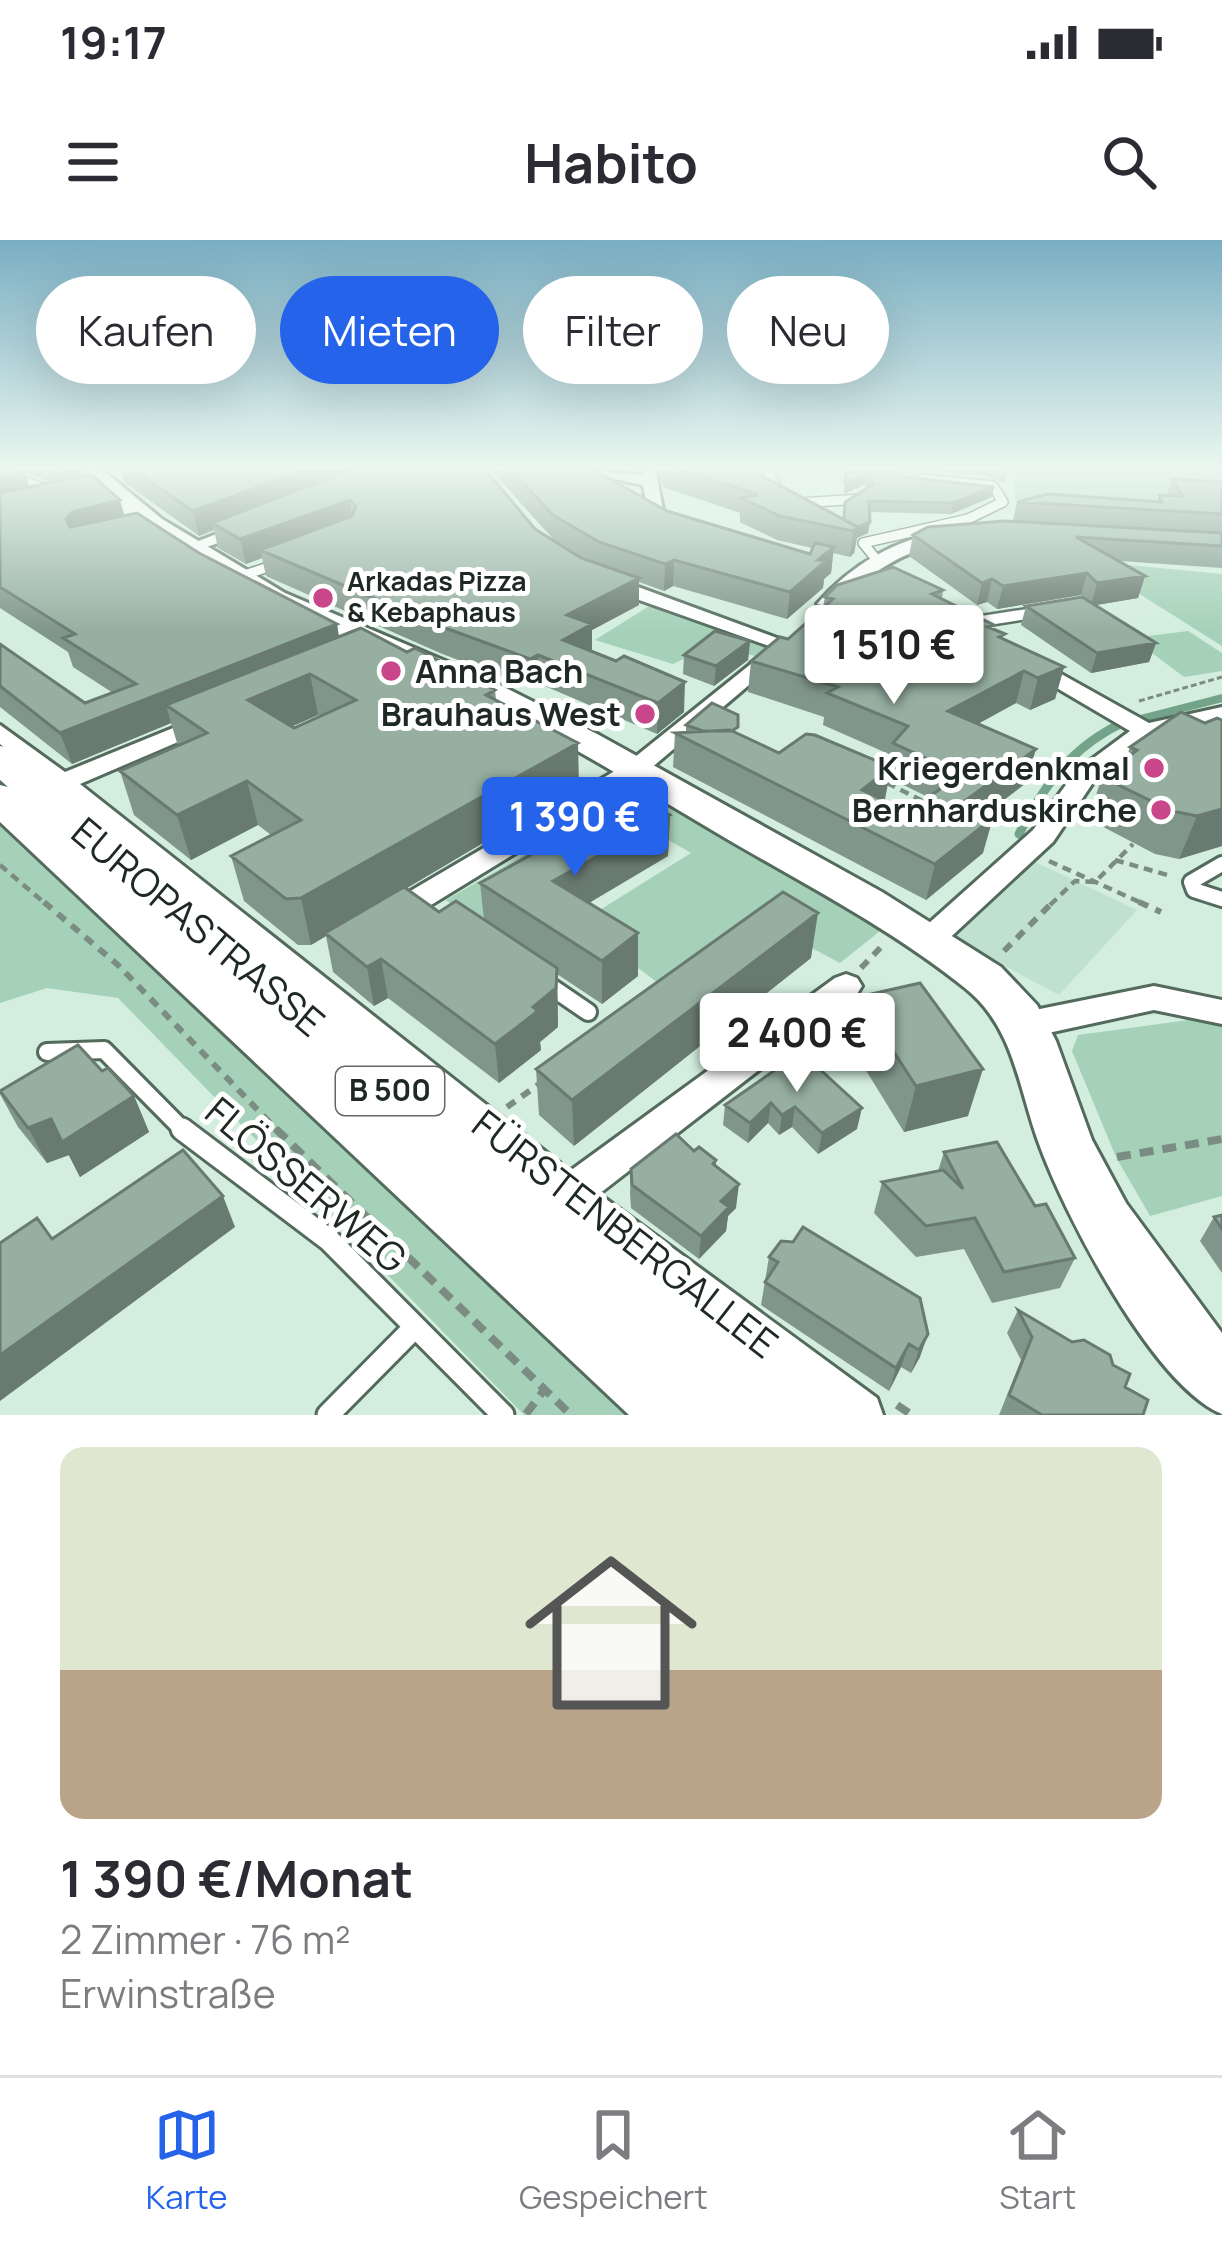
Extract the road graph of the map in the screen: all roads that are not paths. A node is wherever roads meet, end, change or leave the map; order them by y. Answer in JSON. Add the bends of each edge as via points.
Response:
{"nodes":[{"id":1,"x":144,"y":523,"type":"edge"},
{"id":2,"x":257,"y":523,"type":"edge"},
{"id":3,"x":671,"y":523,"type":"edge"},
{"id":4,"x":946,"y":523,"type":"edge"},
{"id":5,"x":695,"y":532,"type":"edge"},
{"id":6,"x":979,"y":533,"type":"edge"},
{"id":7,"x":192,"y":547,"type":"junction"},
{"id":8,"x":298,"y":557,"type":"edge"},
{"id":9,"x":862,"y":564,"type":"junction"},
{"id":10,"x":241,"y":576,"type":"junction"},
{"id":11,"x":590,"y":576,"type":"edge"},
{"id":12,"x":893,"y":584,"type":"edge"},
{"id":13,"x":1059,"y":608,"type":"edge"},
{"id":14,"x":947,"y":612,"type":"edge"},
{"id":15,"x":968,"y":623,"type":"junction"},
{"id":16,"x":801,"y":630,"type":"junction"},
{"id":17,"x":988,"y":636,"type":"edge"},
{"id":18,"x":381,"y":648,"type":"junction"},
{"id":19,"x":1007,"y":649,"type":"edge"},
{"id":20,"x":339,"y":666,"type":"edge"},
{"id":21,"x":237,"y":709,"type":"edge"},
{"id":22,"x":1222,"y":714,"type":"edge"},
{"id":23,"x":1133,"y":722,"type":"junction"},
{"id":24,"x":0,"y":732,"type":"edge"},
{"id":25,"x":1184,"y":743,"type":"edge"},
{"id":26,"x":0,"y":758,"type":"edge"},
{"id":27,"x":634,"y":770,"type":"junction"},
{"id":28,"x":63,"y":782,"type":"junction"},
{"id":29,"x":0,"y":798,"type":"edge"},
{"id":30,"x":1222,"y":864,"type":"edge"},
{"id":31,"x":1222,"y":899,"type":"edge"},
{"id":32,"x":916,"y":931,"type":"junction"},
{"id":33,"x":360,"y":934,"type":"edge"},
{"id":34,"x":532,"y":974,"type":"edge"},
{"id":35,"x":846,"y":986,"type":"road end"},
{"id":36,"x":588,"y":1012,"type":"dead end"},
{"id":37,"x":1222,"y":1012,"type":"edge"},
{"id":38,"x":1025,"y":1025,"type":"junction"},
{"id":39,"x":46,"y":1052,"type":"dead end"},
{"id":40,"x":570,"y":1193,"type":"junction"},
{"id":41,"x":415,"y":1327,"type":"junction"},
{"id":42,"x":1207,"y":1365,"type":"edge"},
{"id":43,"x":783,"y":1386,"type":"edge"},
{"id":44,"x":328,"y":1415,"type":"edge"},
{"id":45,"x":503,"y":1415,"type":"edge"},
{"id":46,"x":686,"y":1415,"type":"edge"},
{"id":47,"x":860,"y":1415,"type":"edge"},
{"id":48,"x":1219,"y":1415,"type":"edge"}],
"edges":[{"from":1,"to":7,"type":"street"},
{"from":2,"to":7,"type":"street"},
{"from":3,"to":5,"type":"street"},
{"from":4,"to":9,"type":"lane","via":[[863,543]]},
{"from":6,"to":9,"type":"street","via":[[921,539]]},
{"from":7,"to":10,"type":"street"},
{"from":8,"to":10,"type":"lane"},
{"from":9,"to":12,"type":"street"},
{"from":9,"to":16,"type":"street"},
{"from":10,"to":18,"type":"street"},
{"from":11,"to":16,"type":"street"},
{"from":13,"to":15,"type":"lane"},
{"from":14,"to":15,"type":"street"},
{"from":15,"to":17,"type":"street"},
{"from":16,"to":27,"type":"street"},
{"from":18,"to":20,"type":"street"},
{"from":18,"to":27,"type":"street","via":[[485,689]]},
{"from":19,"to":23,"type":"street"},
{"from":21,"to":28,"type":"street"},
{"from":22,"to":23,"type":"street"},
{"from":23,"to":25,"type":"lane"},
{"from":23,"to":32,"type":"street","via":[[1043,836]]},
{"from":24,"to":28,"type":"street","name":"FÜRSTENBERGALLEE"},
{"from":26,"to":43,"type":"main road","name":"EUROPASTRASSE","number":"B 500","via":[[537,1215]]},
{"from":27,"to":32,"type":"street"},
{"from":27,"to":33,"type":"street","via":[[431,904]]},
{"from":28,"to":40,"type":"street","name":"FÜRSTENBERGALLEE","via":[[309,966]]},
{"from":29,"to":46,"type":"main road","name":"EUROPASTRASSE","number":"B 500"},
{"from":30,"to":31,"type":"lane","via":[[1191,882]]},
{"from":32,"to":38,"type":"street","via":[[991,983]]},
{"from":34,"to":36,"type":"lane"},
{"from":35,"to":40,"type":"street"},
{"from":37,"to":38,"type":"street","via":[[1154,998]]},
{"from":38,"to":42,"type":"street","via":[[1076,1167],[1119,1243]]},
{"from":39,"to":41,"type":"lane","name":"FLÖSSERWEG","via":[[104,1050],[186,1133],[329,1240]]},
{"from":40,"to":43,"type":"street","name":"FÜRSTENBERGALLEE"},
{"from":41,"to":44,"type":"lane"},
{"from":41,"to":45,"type":"lane","name":"FLÖSSERWEG"},
{"from":42,"to":48,"type":"street"},
{"from":43,"to":47,"type":"street","name":"FÜRSTENBERGALLEE"}]}
